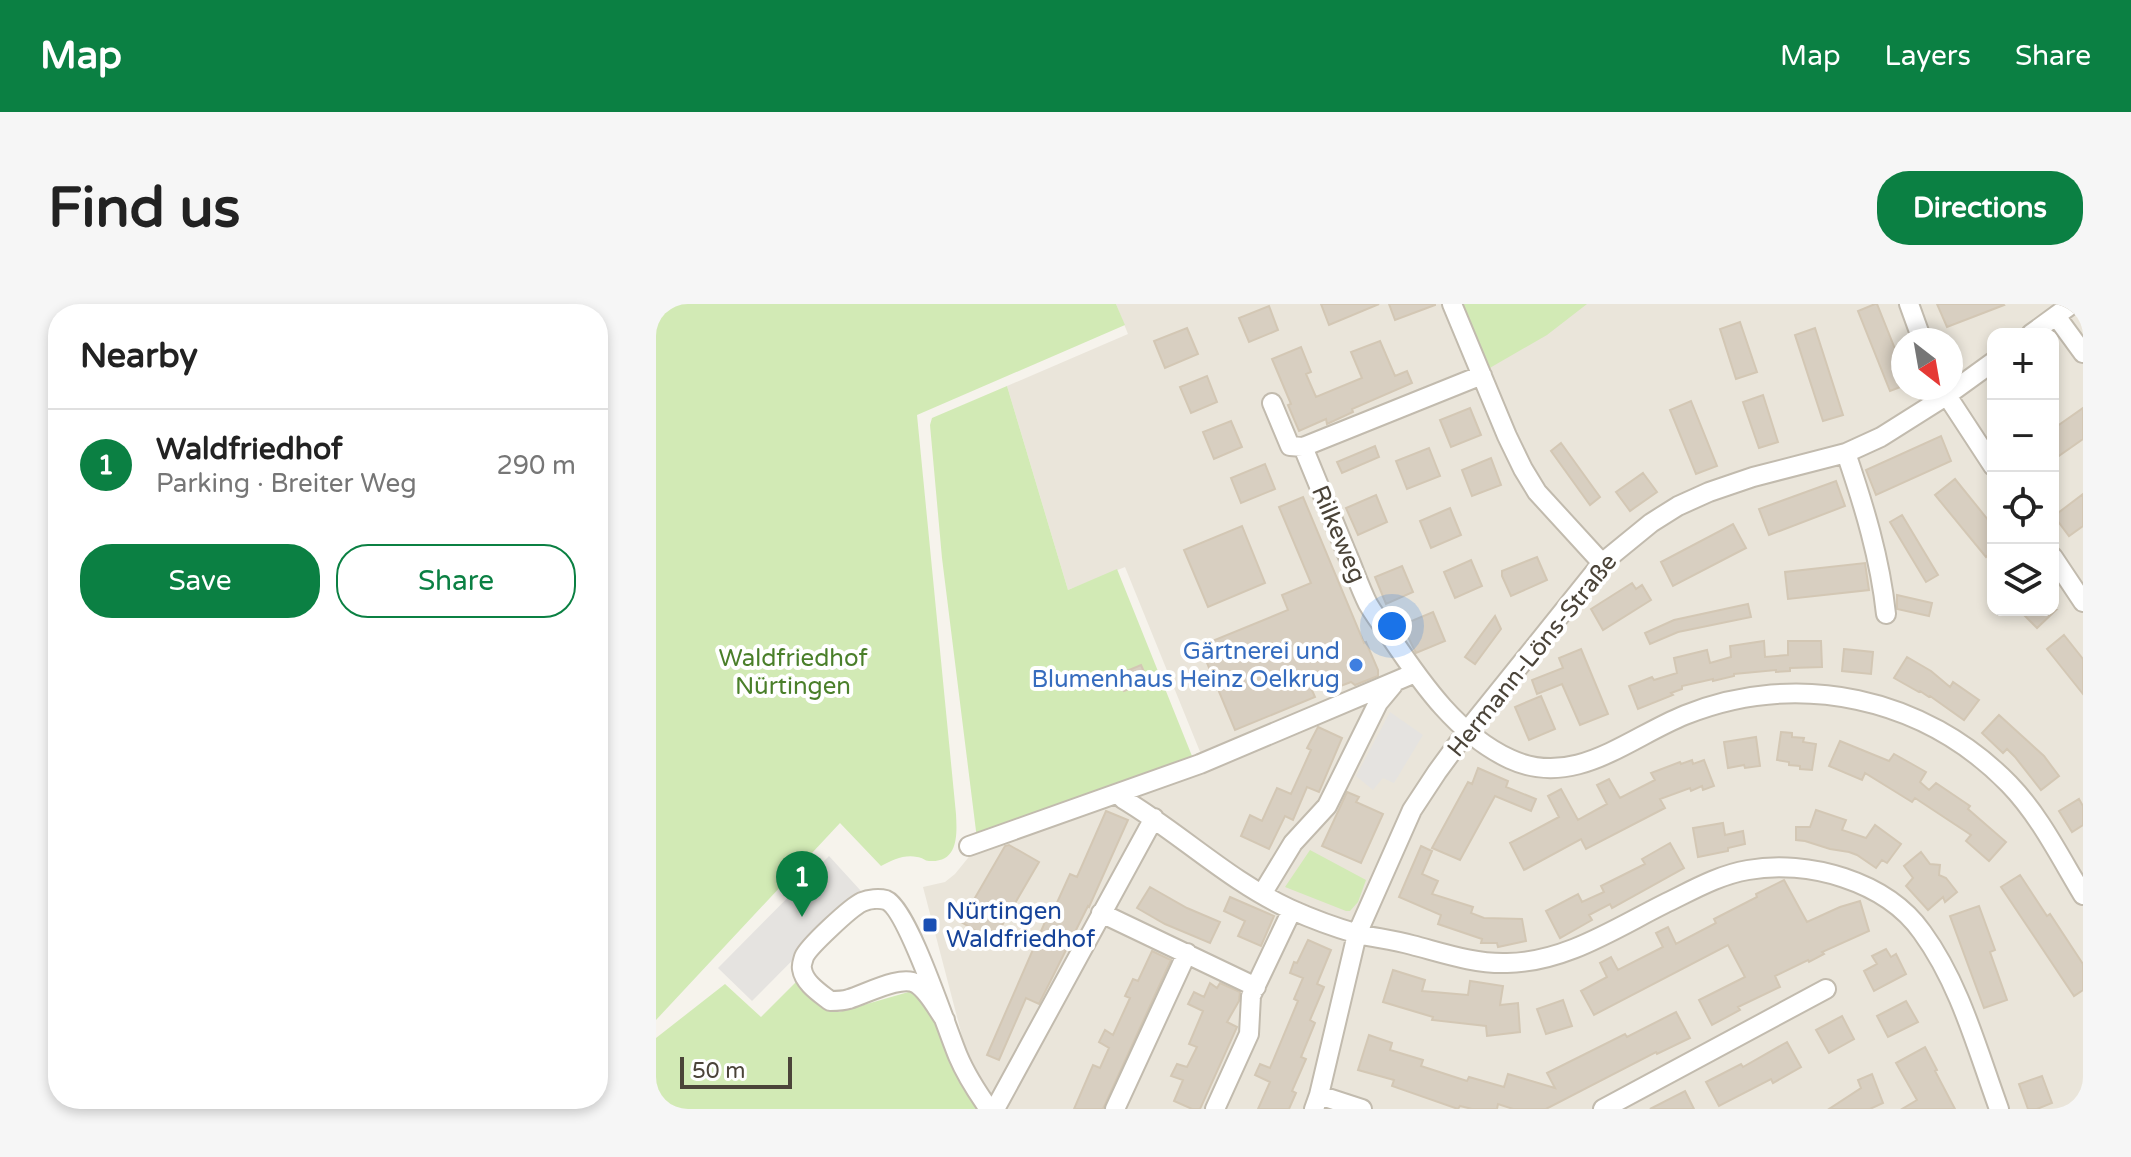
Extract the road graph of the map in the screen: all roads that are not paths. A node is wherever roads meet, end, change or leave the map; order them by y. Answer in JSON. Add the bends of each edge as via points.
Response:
{"nodes":[{"id":1,"x":1452,"y":304,"type":"edge"},
{"id":2,"x":1909,"y":304,"type":"edge"},
{"id":3,"x":2072,"y":304,"type":"edge"},
{"id":4,"x":2056,"y":316,"type":"junction"},
{"id":5,"x":1918,"y":328,"type":"edge"},
{"id":6,"x":2039,"y":328,"type":"edge"},
{"id":7,"x":2083,"y":353,"type":"edge"},
{"id":8,"x":1987,"y":366,"type":"edge"},
{"id":9,"x":1482,"y":375,"type":"junction"},
{"id":10,"x":1963,"y":380,"type":"edge"},
{"id":11,"x":1933,"y":400,"type":"edge"},
{"id":12,"x":1949,"y":400,"type":"edge"},
{"id":13,"x":1272,"y":403,"type":"dead end"},
{"id":14,"x":1303,"y":447,"type":"junction"},
{"id":15,"x":1846,"y":453,"type":"junction"},
{"id":16,"x":1987,"y":457,"type":"edge"},
{"id":17,"x":1602,"y":563,"type":"junction"},
{"id":18,"x":2059,"y":566,"type":"edge"},
{"id":19,"x":2083,"y":602,"type":"edge"},
{"id":20,"x":1886,"y":614,"type":"dead end"},
{"id":21,"x":1406,"y":677,"type":"junction"},
{"id":22,"x":1467,"y":731,"type":"junction"},
{"id":23,"x":1123,"y":799,"type":"dead end"},
{"id":24,"x":1154,"y":818,"type":"junction"},
{"id":25,"x":969,"y":846,"type":"dead end"},
{"id":26,"x":1262,"y":894,"type":"junction"},
{"id":27,"x":2083,"y":895,"type":"edge"},
{"id":28,"x":1292,"y":910,"type":"junction"},
{"id":29,"x":1101,"y":913,"type":"junction"},
{"id":30,"x":1357,"y":934,"type":"junction"},
{"id":31,"x":1187,"y":953,"type":"junction"},
{"id":32,"x":1256,"y":987,"type":"junction"},
{"id":33,"x":1826,"y":989,"type":"dead end"},
{"id":34,"x":945,"y":1020,"type":"junction"},
{"id":35,"x":1316,"y":1102,"type":"edge"},
{"id":36,"x":992,"y":1109,"type":"edge"},
{"id":37,"x":1115,"y":1109,"type":"edge"},
{"id":38,"x":1215,"y":1109,"type":"edge"},
{"id":39,"x":1362,"y":1109,"type":"edge"},
{"id":40,"x":1603,"y":1109,"type":"edge"},
{"id":41,"x":1999,"y":1109,"type":"edge"}],
"edges":[{"from":1,"to":9,"type":"street"},
{"from":2,"to":5,"type":"street"},
{"from":3,"to":4,"type":"street"},
{"from":4,"to":6,"type":"street"},
{"from":4,"to":7,"type":"street"},
{"from":8,"to":10,"type":"street","name":"Hermann-Löns-Straße"},
{"from":9,"to":14,"type":"street"},
{"from":9,"to":17,"type":"street","via":[[1537,492]]},
{"from":11,"to":15,"type":"street","name":"Hermann-Löns-Straße","via":[[1881,437]]},
{"from":12,"to":16,"type":"street"},
{"from":13,"to":14,"type":"street","name":"Rilkeweg","via":[[1290,446]]},
{"from":14,"to":21,"type":"street","name":"Rilkeweg","via":[[1368,605]]},
{"from":15,"to":17,"type":"street","name":"Hermann-Löns-Straße","via":[[1709,492],[1651,523]]},
{"from":15,"to":20,"type":"street","via":[[1869,522]]},
{"from":17,"to":22,"type":"street","name":"Hermann-Löns-Straße"},
{"from":18,"to":19,"type":"street"},
{"from":21,"to":22,"type":"street","name":"Rilkeweg","via":[[1423,686]]},
{"from":21,"to":25,"type":"street","via":[[1200,764]]},
{"from":21,"to":26,"type":"street","via":[[1378,703],[1327,806],[1293,843]]},
{"from":22,"to":27,"type":"street","name":"Rilkeweg","via":[[1510,760],[1563,768],[1608,754],[1722,702],[1803,693],[1878,705],[1939,729],[1987,764],[2030,810]]},
{"from":22,"to":30,"type":"street","name":"Hermann-Löns-Straße","via":[[1412,810]]},
{"from":23,"to":24,"type":"street"},
{"from":24,"to":26,"type":"street"},
{"from":24,"to":29,"type":"street"},
{"from":26,"to":28,"type":"street"},
{"from":28,"to":30,"type":"street"},
{"from":28,"to":32,"type":"street"},
{"from":29,"to":31,"type":"street"},
{"from":29,"to":36,"type":"street"},
{"from":30,"to":35,"type":"street","name":"Hermann-Löns-Straße"},
{"from":30,"to":41,"type":"street","via":[[1474,961],[1542,959],[1572,951],[1714,880],[1793,866],[1823,871],[1877,892],[1923,932],[1952,981]]},
{"from":31,"to":32,"type":"street"},
{"from":31,"to":37,"type":"street"},
{"from":32,"to":38,"type":"street","via":[[1249,1034]]},
{"from":33,"to":40,"type":"street"},
{"from":34,"to":34,"type":"street","via":[[910,934],[888,901],[875,899],[849,909],[804,955],[802,969],[808,980],[830,1001],[909,980],[926,992]]},
{"from":34,"to":36,"type":"street","via":[[965,1072]]},
{"from":35,"to":39,"type":"street"}]}
